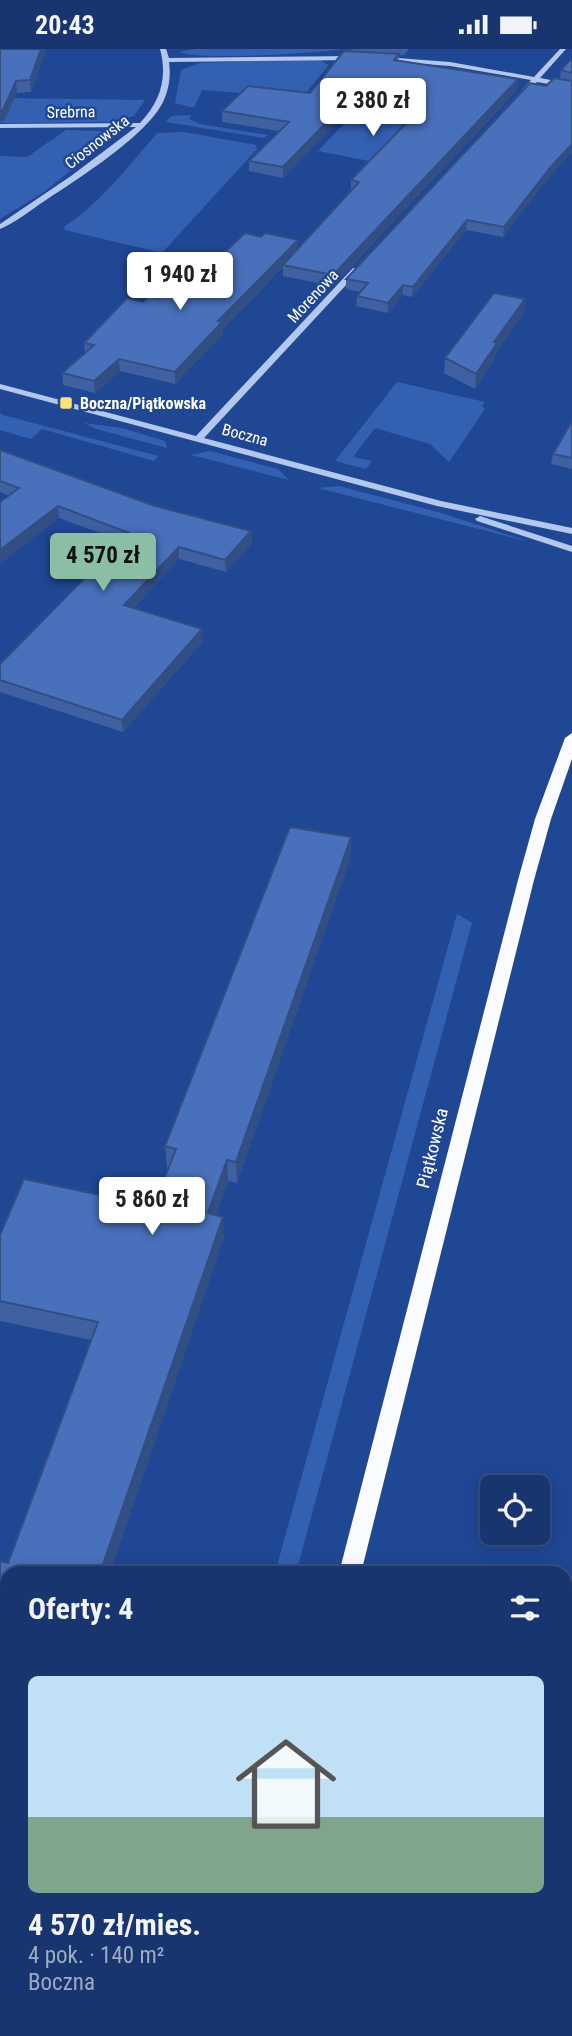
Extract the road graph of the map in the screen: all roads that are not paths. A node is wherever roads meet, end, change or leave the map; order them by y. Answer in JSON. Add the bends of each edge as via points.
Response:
{"nodes":[{"id":1,"x":163,"y":49,"type":"edge"},
{"id":2,"x":563,"y":49,"type":"edge"},
{"id":3,"x":365,"y":58,"type":"edge"},
{"id":4,"x":374,"y":58,"type":"edge"},
{"id":5,"x":167,"y":60,"type":"junction"},
{"id":6,"x":535,"y":80,"type":"junction"},
{"id":7,"x":572,"y":86,"type":"edge"},
{"id":8,"x":516,"y":100,"type":"edge"},
{"id":9,"x":142,"y":125,"type":"junction"},
{"id":10,"x":0,"y":126,"type":"edge"},
{"id":11,"x":0,"y":227,"type":"edge"},
{"id":12,"x":358,"y":268,"type":"edge"},
{"id":13,"x":0,"y":386,"type":"edge"},
{"id":14,"x":198,"y":439,"type":"junction"},
{"id":15,"x":440,"y":504,"type":"junction"},
{"id":16,"x":572,"y":531,"type":"edge"},
{"id":17,"x":572,"y":548,"type":"edge"},
{"id":18,"x":572,"y":739,"type":"edge"},
{"id":19,"x":352,"y":1566,"type":"edge"}],
"edges":[{"from":1,"to":5,"type":"street","name":"Ciosnowska"},
{"from":2,"to":6,"type":"street"},
{"from":3,"to":5,"type":"street"},
{"from":4,"to":6,"type":"street","via":[[450,64]]},
{"from":5,"to":9,"type":"street","name":"Ciosnowska","via":[[166,86]]},
{"from":6,"to":7,"type":"street"},
{"from":6,"to":8,"type":"street"},
{"from":9,"to":10,"type":"street","name":"Srebrna"},
{"from":9,"to":11,"type":"street","name":"Ciosnowska"},
{"from":12,"to":14,"type":"street","name":"Morenowa"},
{"from":13,"to":14,"type":"street","name":"Boczna"},
{"from":14,"to":15,"type":"street","name":"Boczna"},
{"from":15,"to":16,"type":"street","name":"Boczna"},
{"from":15,"to":17,"type":"street","name":"Boczna"},
{"from":18,"to":19,"type":"main road","name":"Piątkowska","via":[[526,880]]}]}
